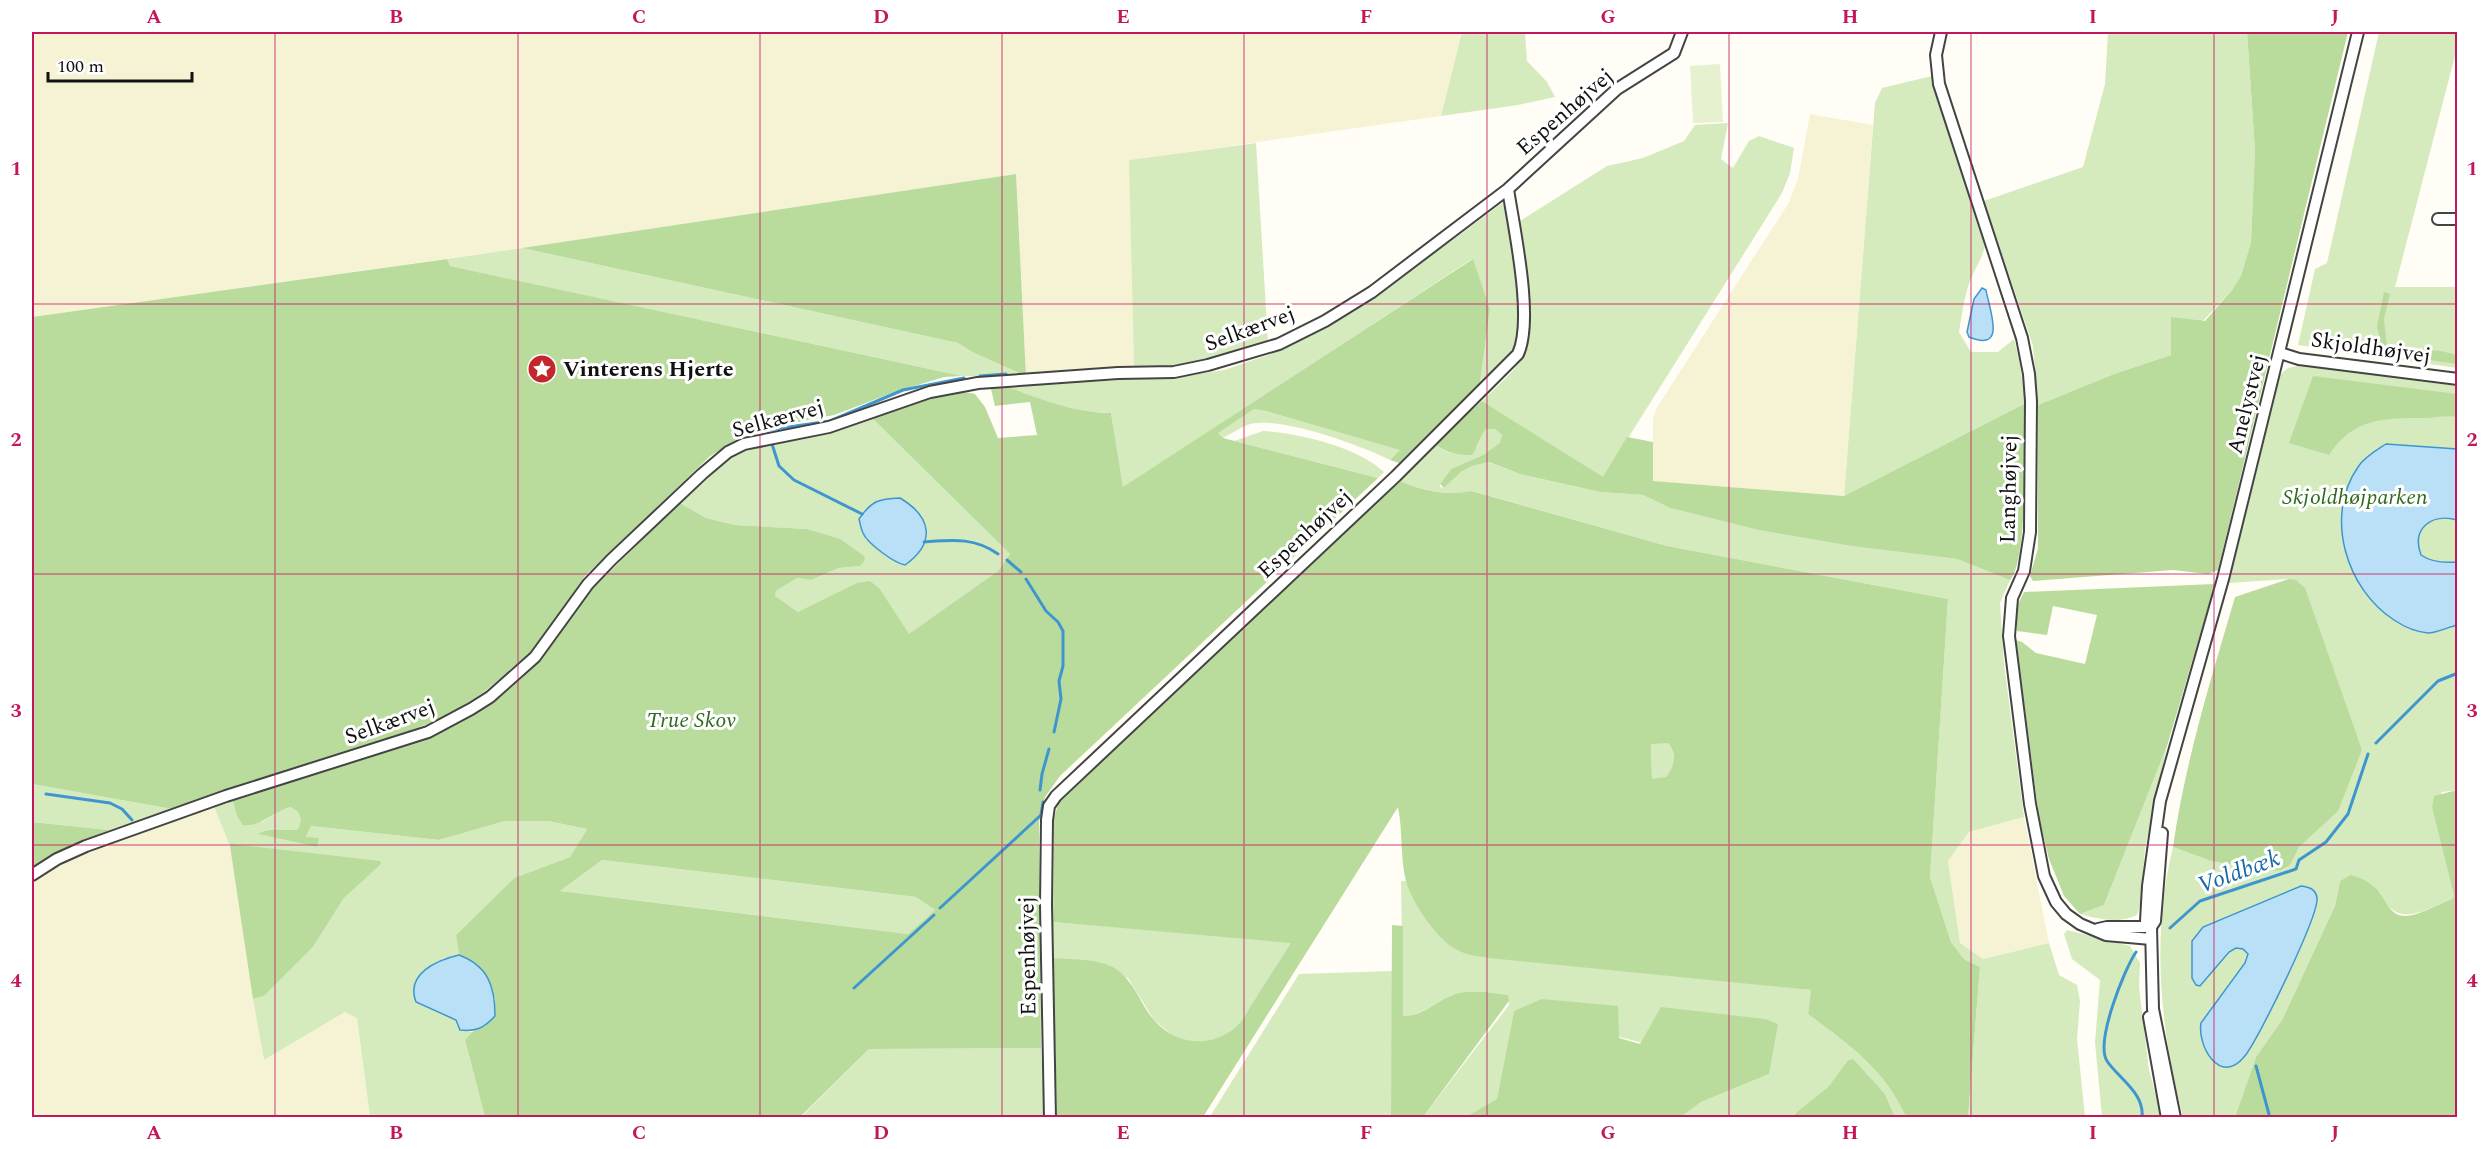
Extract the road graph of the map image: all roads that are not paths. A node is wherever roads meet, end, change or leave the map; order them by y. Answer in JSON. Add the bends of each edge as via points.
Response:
{"nodes":[{"id":1,"x":1682,"y":32,"type":"edge"},
{"id":2,"x":1941,"y":32,"type":"edge"},
{"id":3,"x":2358,"y":32,"type":"edge"},
{"id":4,"x":1508,"y":189,"type":"junction"},
{"id":5,"x":2438,"y":219,"type":"dead end"},
{"id":6,"x":2457,"y":219,"type":"edge"},
{"id":7,"x":2280,"y":353,"type":"junction"},
{"id":8,"x":2457,"y":379,"type":"edge"},
{"id":9,"x":32,"y":875,"type":"edge"},
{"id":10,"x":2151,"y":927,"type":"junction"},
{"id":11,"x":2098,"y":929,"type":"junction"},
{"id":12,"x":2151,"y":939,"type":"junction"},
{"id":13,"x":2153,"y":1009,"type":"junction"},
{"id":14,"x":1050,"y":1118,"type":"edge"},
{"id":15,"x":2167,"y":1118,"type":"edge"},
{"id":16,"x":2175,"y":1118,"type":"edge"}],
"edges":[{"from":1,"to":4,"type":"street","name":"Espenhøjvej","via":[[1674,53],[1617,88]]},
{"from":2,"to":11,"type":"street","name":"Langhøjvej","via":[[1936,55],[1939,84],[2022,338],[2029,374],[2030,532],[2024,571],[2013,598],[2009,636],[2030,804],[2049,891],[2070,918]]},
{"from":3,"to":7,"type":"street","name":"Anelystvej"},
{"from":4,"to":9,"type":"street","name":"Selkærvej","via":[[1372,292],[1279,344],[1174,372],[978,383],[930,392],[829,427],[744,444],[728,452],[611,560],[588,584],[535,657],[471,710],[428,732],[225,796],[86,846]]},
{"from":4,"to":14,"type":"street","name":"Espenhøjvej","via":[[1525,310],[1524,336],[1518,354],[1396,476],[1049,806],[1046,905]]},
{"from":5,"to":6,"type":"street"},
{"from":7,"to":8,"type":"street","name":"Skjoldhøjvej","via":[[2300,359]]},
{"from":7,"to":10,"type":"street","name":"Anelystvej","via":[[2223,579],[2160,801],[2148,886],[2146,921]]},
{"from":10,"to":11,"type":"street","name":"Langhøjvej"},
{"from":10,"to":12,"type":"street","name":"Anelystvej"},
{"from":11,"to":12,"type":"street","name":"Langhøjvej","via":[[2106,935]]},
{"from":12,"to":13,"type":"street","name":"Anelystvej"},
{"from":13,"to":15,"type":"street","name":"Anelystvej","via":[[2149,1015]]},
{"from":13,"to":16,"type":"street","name":"Anelystvej"}]}
